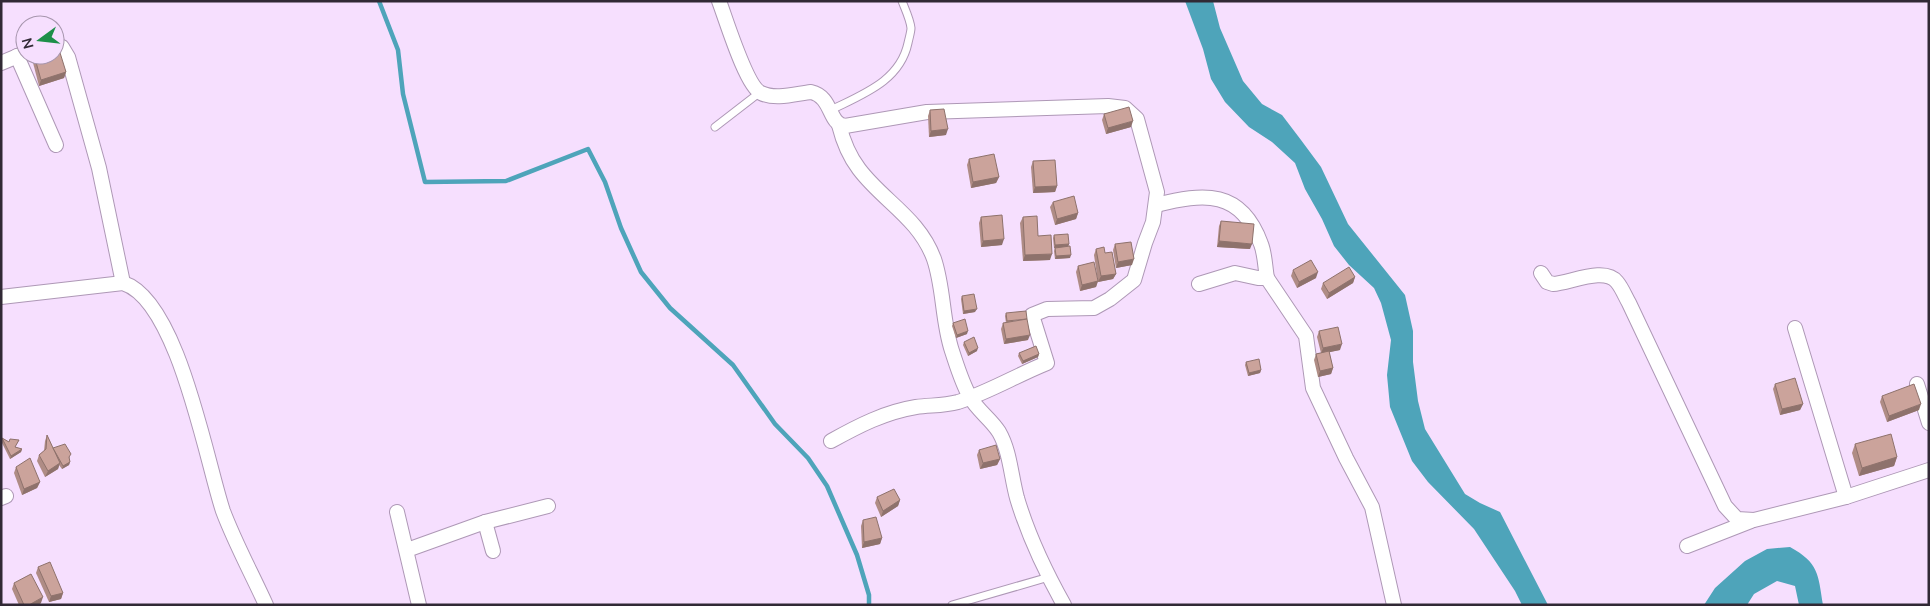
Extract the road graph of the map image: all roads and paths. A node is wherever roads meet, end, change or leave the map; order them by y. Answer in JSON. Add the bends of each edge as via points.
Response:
{"nodes":[{"id":1,"x":720,"y":1,"type":"edge"},
{"id":2,"x":902,"y":1,"type":"edge"},
{"id":3,"x":65,"y":52,"type":"edge"},
{"id":4,"x":15,"y":57,"type":"edge"},
{"id":5,"x":1,"y":63,"type":"edge"},
{"id":6,"x":25,"y":65,"type":"edge"},
{"id":7,"x":759,"y":93,"type":"junction"},
{"id":8,"x":831,"y":110,"type":"junction"},
{"id":9,"x":838,"y":125,"type":"junction"},
{"id":10,"x":715,"y":127,"type":"dead end"},
{"id":11,"x":56,"y":146,"type":"dead end"},
{"id":12,"x":1156,"y":205,"type":"junction"},
{"id":13,"x":1541,"y":273,"type":"dead end"},
{"id":14,"x":1268,"y":278,"type":"junction"},
{"id":15,"x":123,"y":283,"type":"junction"},
{"id":16,"x":1199,"y":284,"type":"dead end"},
{"id":17,"x":1,"y":297,"type":"edge"},
{"id":18,"x":1795,"y":328,"type":"dead end"},
{"id":19,"x":1917,"y":384,"type":"dead end"},
{"id":20,"x":970,"y":398,"type":"junction"},
{"id":21,"x":1929,"y":423,"type":"edge"},
{"id":22,"x":830,"y":441,"type":"dead end"},
{"id":23,"x":1929,"y":470,"type":"edge"},
{"id":24,"x":1846,"y":498,"type":"junction"},
{"id":25,"x":548,"y":506,"type":"dead end"},
{"id":26,"x":397,"y":512,"type":"dead end"},
{"id":27,"x":1754,"y":520,"type":"junction"},
{"id":28,"x":485,"y":522,"type":"junction"},
{"id":29,"x":1687,"y":546,"type":"dead end"},
{"id":30,"x":407,"y":550,"type":"junction"},
{"id":31,"x":492,"y":551,"type":"dead end"},
{"id":32,"x":1049,"y":578,"type":"junction"},
{"id":33,"x":266,"y":605,"type":"edge"},
{"id":34,"x":418,"y":605,"type":"edge"},
{"id":35,"x":952,"y":605,"type":"edge"},
{"id":36,"x":1064,"y":605,"type":"edge"},
{"id":37,"x":1394,"y":605,"type":"edge"}],
"edges":[{"from":1,"to":7,"type":"street","via":[[748,77]]},
{"from":2,"to":8,"type":"lane","via":[[911,28],[906,54],[900,65],[874,87]]},
{"from":3,"to":15,"type":"street","via":[[99,168]]},
{"from":4,"to":5,"type":"street"},
{"from":6,"to":11,"type":"street"},
{"from":7,"to":8,"type":"street","via":[[774,97],[817,93]]},
{"from":7,"to":10,"type":"lane"},
{"from":8,"to":9,"type":"street"},
{"from":9,"to":12,"type":"street","via":[[956,110],[1125,108],[1137,119],[1147,150],[1158,192]]},
{"from":9,"to":20,"type":"street","via":[[845,146],[860,170],[921,233],[934,259],[952,350]]},
{"from":12,"to":14,"type":"street","via":[[1204,197],[1228,202],[1246,215],[1261,245]]},
{"from":12,"to":20,"type":"street","via":[[1154,222],[1134,280],[1094,308],[1047,309],[1032,315],[1047,364]]},
{"from":13,"to":27,"type":"street","via":[[1553,284],[1597,275],[1608,275],[1616,280],[1725,506],[1736,519]]},
{"from":14,"to":16,"type":"street","via":[[1235,272]]},
{"from":14,"to":37,"type":"street","via":[[1306,336],[1313,388],[1372,507]]},
{"from":15,"to":17,"type":"street"},
{"from":15,"to":33,"type":"street","via":[[133,286],[153,306],[171,344],[197,413],[224,512]]},
{"from":18,"to":24,"type":"street"},
{"from":19,"to":21,"type":"street"},
{"from":20,"to":22,"type":"street","via":[[938,407],[918,407],[891,413],[866,421]]},
{"from":20,"to":32,"type":"street","via":[[999,432],[1016,496]]},
{"from":23,"to":24,"type":"street"},
{"from":24,"to":27,"type":"street"},
{"from":25,"to":28,"type":"street"},
{"from":26,"to":30,"type":"street"},
{"from":27,"to":29,"type":"street"},
{"from":28,"to":30,"type":"street"},
{"from":28,"to":31,"type":"street"},
{"from":30,"to":34,"type":"street"},
{"from":32,"to":35,"type":"lane"},
{"from":32,"to":36,"type":"street"}]}
